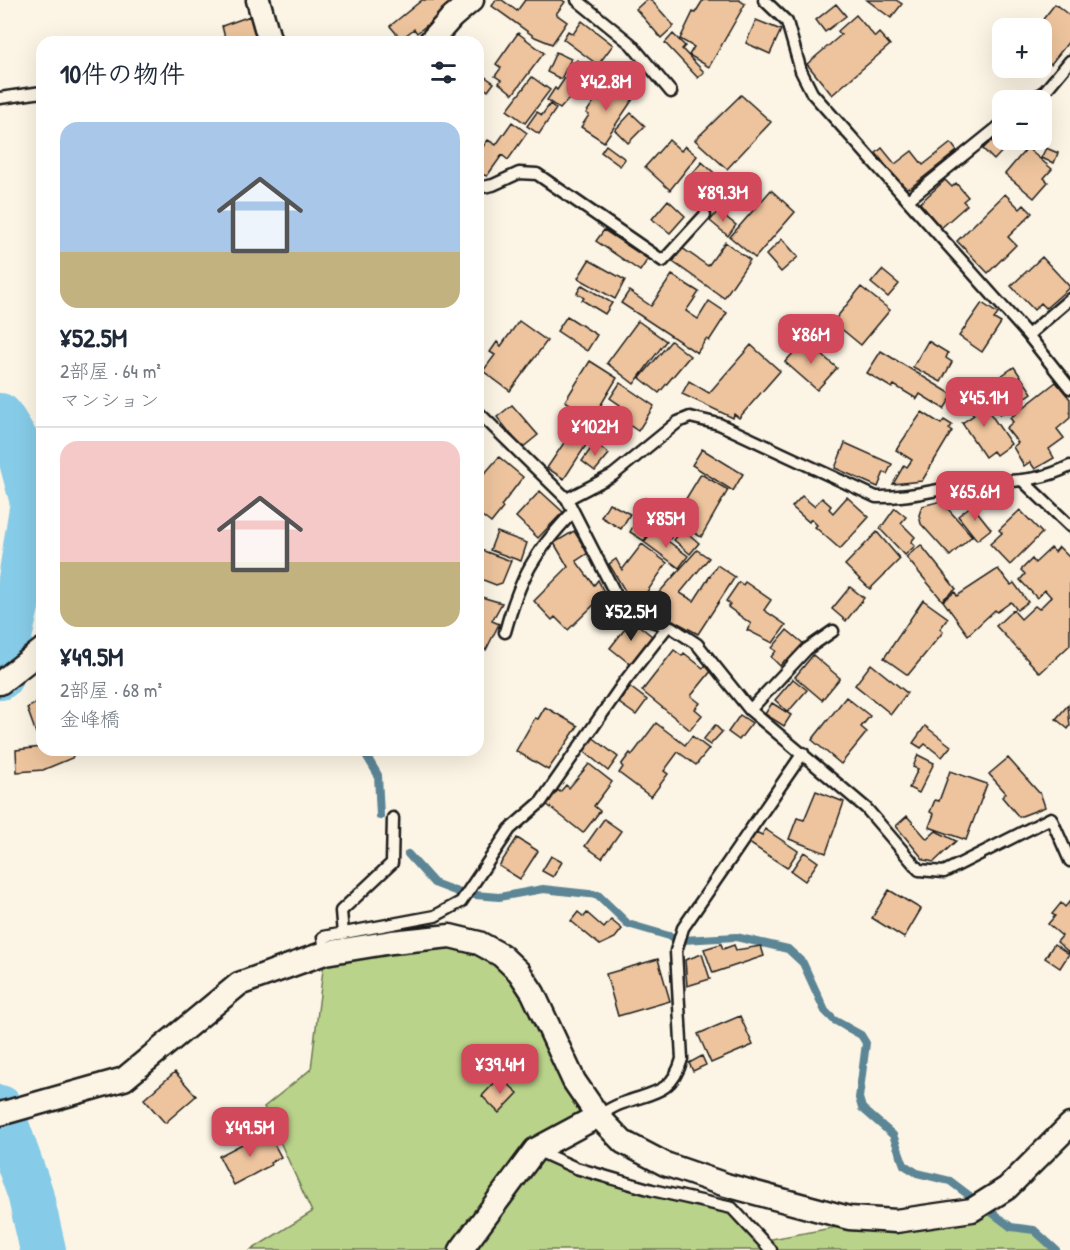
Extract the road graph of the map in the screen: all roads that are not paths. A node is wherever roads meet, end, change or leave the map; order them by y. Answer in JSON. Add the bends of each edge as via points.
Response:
{"nodes":[{"id":1,"x":258,"y":0,"type":"edge"},
{"id":2,"x":472,"y":0,"type":"edge"},
{"id":3,"x":577,"y":0,"type":"edge"},
{"id":4,"x":764,"y":0,"type":"edge"},
{"id":5,"x":268,"y":36,"type":"edge"},
{"id":6,"x":435,"y":36,"type":"edge"},
{"id":7,"x":1070,"y":61,"type":"edge"},
{"id":8,"x":1046,"y":90,"type":"edge"},
{"id":9,"x":671,"y":92,"type":"dead end"},
{"id":10,"x":36,"y":93,"type":"edge"},
{"id":11,"x":0,"y":98,"type":"edge"},
{"id":12,"x":992,"y":132,"type":"edge"},
{"id":13,"x":484,"y":187,"type":"edge"},
{"id":14,"x":908,"y":200,"type":"junction"},
{"id":15,"x":705,"y":215,"type":"dead end"},
{"id":16,"x":1070,"y":299,"type":"edge"},
{"id":17,"x":1028,"y":335,"type":"junction"},
{"id":18,"x":1070,"y":388,"type":"edge"},
{"id":19,"x":484,"y":418,"type":"edge"},
{"id":20,"x":1070,"y":466,"type":"edge"},
{"id":21,"x":1024,"y":482,"type":"junction"},
{"id":22,"x":567,"y":499,"type":"junction"},
{"id":23,"x":573,"y":512,"type":"junction"},
{"id":24,"x":1070,"y":526,"type":"edge"},
{"id":25,"x":668,"y":626,"type":"junction"},
{"id":26,"x":833,"y":631,"type":"dead end"},
{"id":27,"x":505,"y":632,"type":"dead end"},
{"id":28,"x":36,"y":656,"type":"edge"},
{"id":29,"x":0,"y":682,"type":"edge"},
{"id":30,"x":750,"y":710,"type":"junction"},
{"id":31,"x":803,"y":753,"type":"junction"},
{"id":32,"x":393,"y":818,"type":"dead end"},
{"id":33,"x":1070,"y":861,"type":"edge"},
{"id":34,"x":343,"y":934,"type":"junction"},
{"id":35,"x":326,"y":953,"type":"junction"},
{"id":36,"x":0,"y":1114,"type":"edge"},
{"id":37,"x":597,"y":1116,"type":"junction"},
{"id":38,"x":1070,"y":1125,"type":"edge"},
{"id":39,"x":535,"y":1150,"type":"junction"},
{"id":40,"x":462,"y":1250,"type":"edge"},
{"id":41,"x":771,"y":1250,"type":"edge"}],
"edges":[{"from":1,"to":5,"type":"street"},
{"from":2,"to":6,"type":"street"},
{"from":3,"to":9,"type":"lane","via":[[631,44]]},
{"from":4,"to":14,"type":"lane","via":[[787,22],[801,72],[812,93]]},
{"from":7,"to":8,"type":"lane"},
{"from":10,"to":11,"type":"lane"},
{"from":12,"to":14,"type":"lane"},
{"from":13,"to":15,"type":"lane","via":[[519,173],[537,174],[663,261]]},
{"from":14,"to":17,"type":"lane"},
{"from":16,"to":17,"type":"lane"},
{"from":17,"to":18,"type":"lane"},
{"from":19,"to":22,"type":"lane"},
{"from":20,"to":21,"type":"lane"},
{"from":21,"to":22,"type":"lane","via":[[970,484],[876,497],[719,424],[690,417],[678,422],[613,475]]},
{"from":21,"to":24,"type":"lane"},
{"from":22,"to":23,"type":"lane"},
{"from":23,"to":25,"type":"lane","via":[[616,597],[642,618]]},
{"from":23,"to":27,"type":"lane","via":[[544,543],[516,590]]},
{"from":25,"to":30,"type":"lane","via":[[697,644]]},
{"from":25,"to":34,"type":"lane","via":[[541,802],[510,829],[461,902],[435,916]]},
{"from":26,"to":30,"type":"lane","via":[[807,649]]},
{"from":28,"to":29,"type":"street"},
{"from":30,"to":31,"type":"lane"},
{"from":31,"to":33,"type":"lane","via":[[866,808],[919,870],[944,872],[1051,818]]},
{"from":31,"to":37,"type":"lane","via":[[683,928],[676,951],[682,1059],[678,1074],[659,1091]]},
{"from":32,"to":34,"type":"lane","via":[[392,863],[340,911]]},
{"from":34,"to":35,"type":"lane","via":[[323,937]]},
{"from":35,"to":36,"type":"street","via":[[239,984],[124,1079]]},
{"from":35,"to":37,"type":"street","via":[[450,936],[479,943],[501,955],[533,993],[574,1081]]},
{"from":37,"to":38,"type":"street","via":[[623,1142],[665,1164],[849,1218],[896,1221],[981,1204],[1007,1188]]},
{"from":37,"to":39,"type":"street"},
{"from":39,"to":40,"type":"street"},
{"from":39,"to":41,"type":"lane","via":[[576,1168],[732,1208]]}]}
